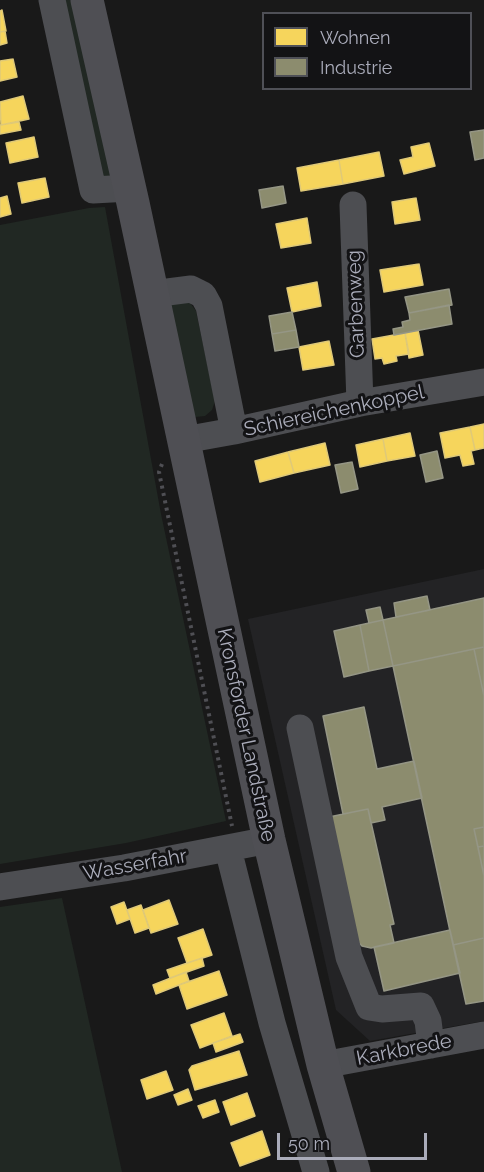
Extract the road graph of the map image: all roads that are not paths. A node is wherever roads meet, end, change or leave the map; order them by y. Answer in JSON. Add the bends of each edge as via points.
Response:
{"nodes":[{"id":1,"x":52,"y":0,"type":"edge"},
{"id":2,"x":87,"y":0,"type":"edge"},
{"id":3,"x":130,"y":188,"type":"junction"},
{"id":4,"x":353,"y":205,"type":"dead end"},
{"id":5,"x":152,"y":294,"type":"junction"},
{"id":6,"x":484,"y":382,"type":"edge"},
{"id":7,"x":360,"y":403,"type":"junction"},
{"id":8,"x":234,"y":431,"type":"junction"},
{"id":9,"x":184,"y":440,"type":"junction"},
{"id":10,"x":300,"y":728,"type":"dead end"},
{"id":11,"x":228,"y":840,"type":"junction"},
{"id":12,"x":270,"y":840,"type":"junction"},
{"id":13,"x":0,"y":887,"type":"edge"},
{"id":14,"x":484,"y":1035,"type":"edge"},
{"id":15,"x":431,"y":1045,"type":"junction"},
{"id":16,"x":323,"y":1065,"type":"junction"},
{"id":17,"x":316,"y":1172,"type":"edge"},
{"id":18,"x":354,"y":1172,"type":"edge"}],
"edges":[{"from":1,"to":3,"type":"street","via":[[93,190]]},
{"from":2,"to":3,"type":"main road","name":"Kronsforder Landstraße"},
{"from":3,"to":5,"type":"main road","name":"Kronsforder Landstraße"},
{"from":4,"to":7,"type":"street","name":"Garbenweg"},
{"from":5,"to":8,"type":"street","via":[[191,289],[203,295],[209,306]]},
{"from":5,"to":9,"type":"main road","name":"Kronsforder Landstraße"},
{"from":6,"to":7,"type":"street","name":"Schiereichenkoppel"},
{"from":7,"to":8,"type":"street","name":"Schiereichenkoppel"},
{"from":8,"to":9,"type":"street","name":"Schiereichenkoppel"},
{"from":9,"to":12,"type":"main road","name":"Kronsforder Landstraße"},
{"from":10,"to":15,"type":"street","via":[[349,957],[369,1007],[421,1006]]},
{"from":11,"to":12,"type":"street","name":"Wasserfahr"},
{"from":11,"to":13,"type":"street","name":"Wasserfahr"},
{"from":11,"to":17,"type":"street","name":"Kronsforder Landstraße","via":[[272,1023]]},
{"from":12,"to":16,"type":"main road","name":"Kronsforder Landstraße"},
{"from":14,"to":15,"type":"street","name":"Karkbrede"},
{"from":15,"to":16,"type":"street","name":"Karkbrede"},
{"from":16,"to":18,"type":"main road","name":"Kronsforder Landstraße"}]}
